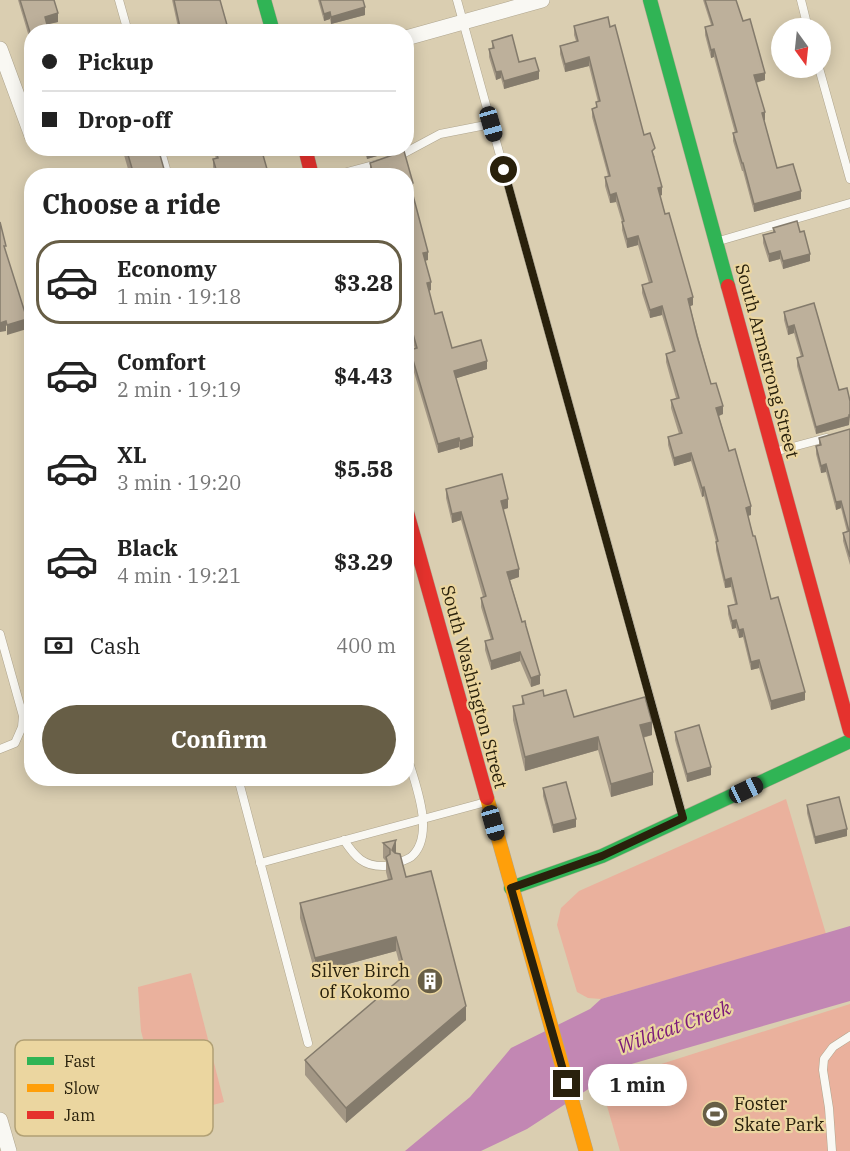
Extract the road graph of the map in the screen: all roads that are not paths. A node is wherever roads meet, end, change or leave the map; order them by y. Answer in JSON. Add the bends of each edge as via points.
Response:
{"nodes":[{"id":1,"x":119,"y":0,"type":"edge"},
{"id":2,"x":264,"y":0,"type":"edge"},
{"id":3,"x":457,"y":0,"type":"edge"},
{"id":4,"x":542,"y":0,"type":"edge"},
{"id":5,"x":650,"y":0,"type":"edge"},
{"id":6,"x":801,"y":0,"type":"edge"},
{"id":7,"x":806,"y":18,"type":"edge"},
{"id":8,"x":463,"y":22,"type":"junction"},
{"id":9,"x":126,"y":24,"type":"edge"},
{"id":10,"x":271,"y":24,"type":"edge"},
{"id":11,"x":414,"y":36,"type":"edge"},
{"id":12,"x":0,"y":49,"type":"edge"},
{"id":13,"x":822,"y":78,"type":"edge"},
{"id":14,"x":24,"y":114,"type":"edge"},
{"id":15,"x":491,"y":124,"type":"junction"},
{"id":16,"x":414,"y":148,"type":"edge"},
{"id":17,"x":398,"y":156,"type":"edge"},
{"id":18,"x":359,"y":168,"type":"edge"},
{"id":19,"x":850,"y":179,"type":"edge"},
{"id":20,"x":850,"y":203,"type":"edge"},
{"id":21,"x":716,"y":242,"type":"junction"},
{"id":22,"x":831,"y":436,"type":"edge"},
{"id":23,"x":773,"y":453,"type":"junction"},
{"id":24,"x":414,"y":538,"type":"edge"},
{"id":25,"x":0,"y":634,"type":"edge"},
{"id":26,"x":850,"y":731,"type":"edge"},
{"id":27,"x":850,"y":741,"type":"edge"},
{"id":28,"x":0,"y":749,"type":"edge"},
{"id":29,"x":414,"y":782,"type":"edge"},
{"id":30,"x":240,"y":786,"type":"edge"},
{"id":31,"x":487,"y":802,"type":"junction"},
{"id":32,"x":683,"y":818,"type":"junction"},
{"id":33,"x":424,"y":819,"type":"junction"},
{"id":34,"x":344,"y":840,"type":"junction"},
{"id":35,"x":260,"y":863,"type":"junction"},
{"id":36,"x":398,"y":863,"type":"edge"},
{"id":37,"x":385,"y":866,"type":"edge"},
{"id":38,"x":511,"y":888,"type":"junction"},
{"id":39,"x":850,"y":1036,"type":"edge"},
{"id":40,"x":308,"y":1043,"type":"dead end"},
{"id":41,"x":0,"y":1120,"type":"edge"},
{"id":42,"x":585,"y":1148,"type":"edge"},
{"id":43,"x":9,"y":1151,"type":"edge"},
{"id":44,"x":832,"y":1151,"type":"edge"}],
"edges":[{"from":1,"to":9,"type":"lane"},
{"from":2,"to":10,"type":"main road"},
{"from":3,"to":8,"type":"lane"},
{"from":4,"to":8,"type":"street"},
{"from":5,"to":21,"type":"main road","name":"South Armstrong Street"},
{"from":6,"to":7,"type":"lane"},
{"from":8,"to":11,"type":"street"},
{"from":8,"to":15,"type":"lane"},
{"from":12,"to":14,"type":"street"},
{"from":13,"to":19,"type":"lane"},
{"from":15,"to":16,"type":"lane","via":[[440,134]]},
{"from":15,"to":32,"type":"lane"},
{"from":17,"to":18,"type":"lane"},
{"from":20,"to":21,"type":"lane"},
{"from":21,"to":23,"type":"main road","name":"South Armstrong Street"},
{"from":22,"to":23,"type":"lane"},
{"from":23,"to":26,"type":"main road","name":"South Armstrong Street"},
{"from":24,"to":31,"type":"main road","name":"South Washington Street"},
{"from":25,"to":28,"type":"lane","via":[[22,727],[15,743]]},
{"from":27,"to":32,"type":"main road"},
{"from":29,"to":33,"type":"lane"},
{"from":30,"to":35,"type":"lane"},
{"from":31,"to":33,"type":"lane"},
{"from":31,"to":38,"type":"main road","name":"South Washington Street"},
{"from":32,"to":38,"type":"main road","via":[[602,856]]},
{"from":33,"to":34,"type":"lane"},
{"from":33,"to":36,"type":"lane","via":[[418,847],[411,857]]},
{"from":34,"to":35,"type":"lane"},
{"from":34,"to":37,"type":"lane","via":[[363,863]]},
{"from":35,"to":40,"type":"lane"},
{"from":38,"to":42,"type":"main road","name":"South Washington Street"},
{"from":39,"to":44,"type":"lane","via":[[833,1047],[824,1059]]},
{"from":41,"to":43,"type":"street"}]}
